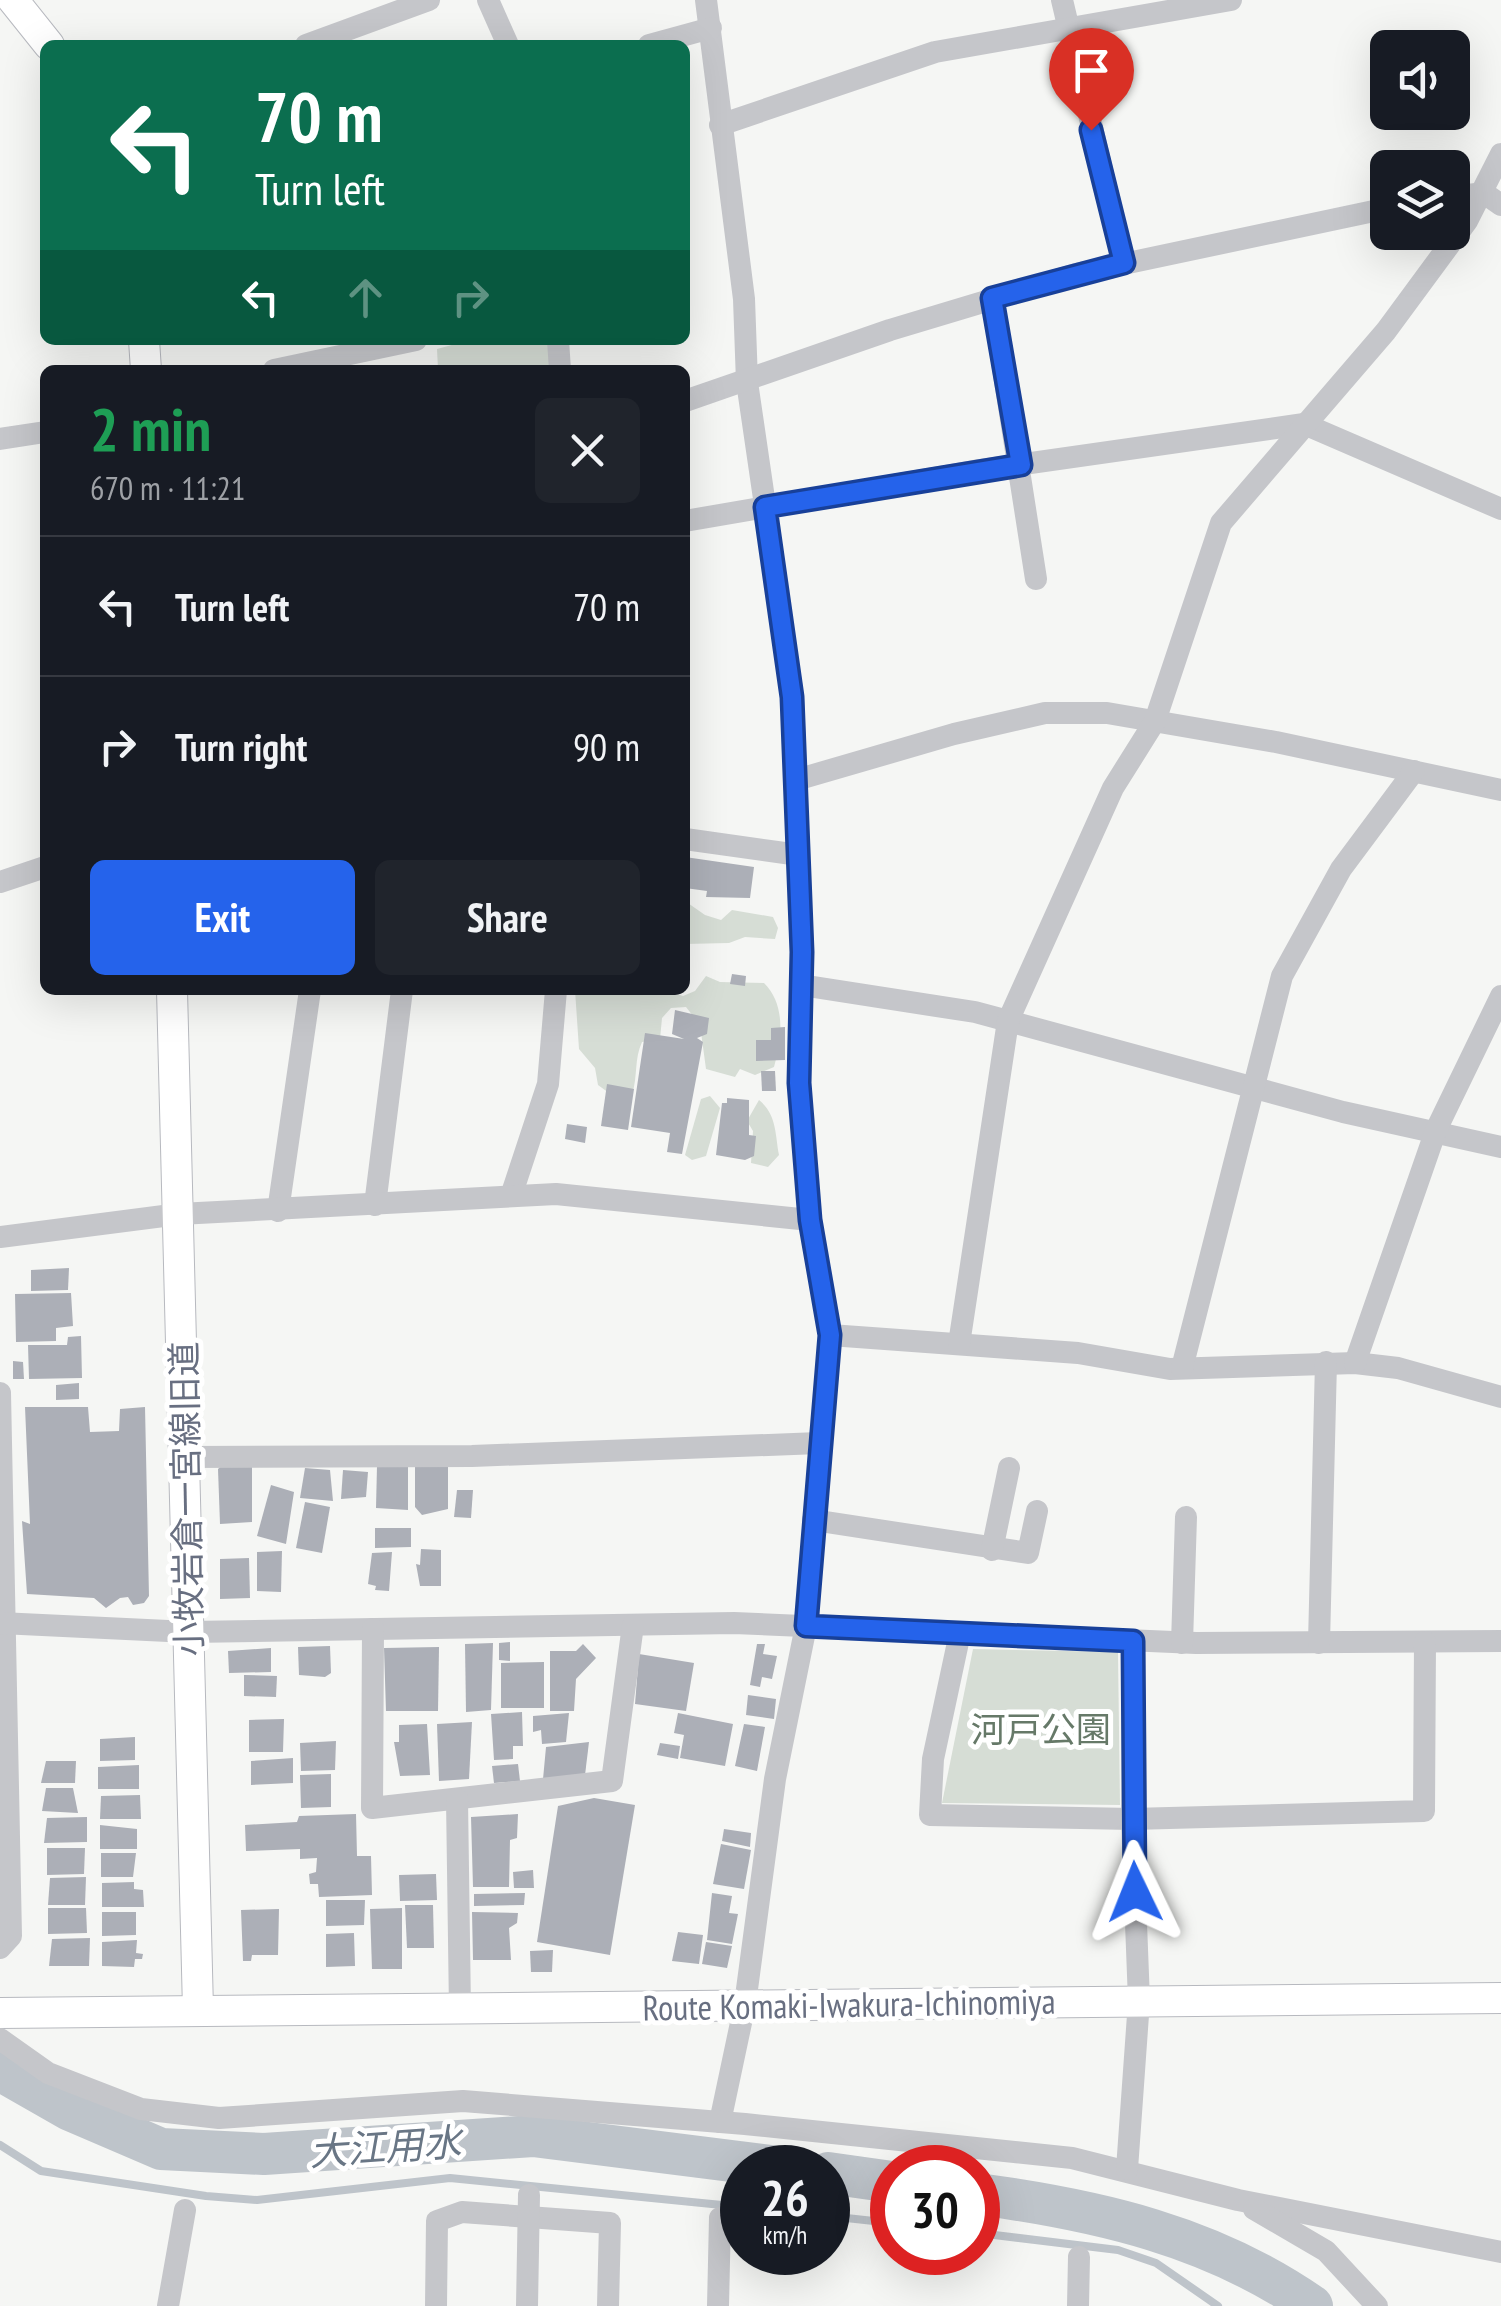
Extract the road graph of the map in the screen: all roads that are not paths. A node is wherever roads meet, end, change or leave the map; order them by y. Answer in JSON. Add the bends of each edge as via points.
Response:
{"nodes":[{"id":1,"x":13,"y":0,"type":"edge"},
{"id":2,"x":429,"y":0,"type":"edge"},
{"id":3,"x":488,"y":0,"type":"edge"},
{"id":4,"x":706,"y":0,"type":"edge"},
{"id":5,"x":1062,"y":0,"type":"edge"},
{"id":6,"x":1231,"y":0,"type":"edge"},
{"id":7,"x":711,"y":28,"type":"junction"},
{"id":8,"x":1066,"y":30,"type":"junction"},
{"id":9,"x":46,"y":40,"type":"edge"},
{"id":10,"x":320,"y":40,"type":"edge"},
{"id":11,"x":506,"y":40,"type":"edge"},
{"id":12,"x":667,"y":40,"type":"edge"},
{"id":13,"x":720,"y":125,"type":"junction"},
{"id":14,"x":1501,"y":154,"type":"edge"},
{"id":15,"x":1492,"y":199,"type":"edge"},
{"id":16,"x":1370,"y":212,"type":"edge"},
{"id":17,"x":1124,"y":263,"type":"junction"},
{"id":18,"x":992,"y":298,"type":"junction"},
{"id":19,"x":389,"y":345,"type":"edge"},
{"id":20,"x":331,"y":356,"type":"edge"},
{"id":21,"x":294,"y":365,"type":"edge"},
{"id":22,"x":747,"y":382,"type":"junction"},
{"id":23,"x":690,"y":399,"type":"edge"},
{"id":24,"x":1304,"y":424,"type":"junction"},
{"id":25,"x":40,"y":433,"type":"edge"},
{"id":26,"x":0,"y":439,"type":"edge"},
{"id":27,"x":1021,"y":465,"type":"junction"},
{"id":28,"x":765,"y":507,"type":"junction"},
{"id":29,"x":1501,"y":509,"type":"edge"},
{"id":30,"x":690,"y":520,"type":"edge"},
{"id":31,"x":1036,"y":579,"type":"dead end"},
{"id":32,"x":1155,"y":722,"type":"junction"},
{"id":33,"x":1414,"y":771,"type":"junction"},
{"id":34,"x":796,"y":780,"type":"junction"},
{"id":35,"x":1501,"y":790,"type":"edge"},
{"id":36,"x":690,"y":840,"type":"edge"},
{"id":37,"x":799,"y":855,"type":"junction"},
{"id":38,"x":40,"y":869,"type":"edge"},
{"id":39,"x":0,"y":882,"type":"edge"},
{"id":40,"x":802,"y":985,"type":"junction"},
{"id":41,"x":172,"y":995,"type":"edge"},
{"id":42,"x":309,"y":995,"type":"edge"},
{"id":43,"x":401,"y":995,"type":"edge"},
{"id":44,"x":556,"y":995,"type":"edge"},
{"id":45,"x":1501,"y":996,"type":"edge"},
{"id":46,"x":1008,"y":1021,"type":"junction"},
{"id":47,"x":1252,"y":1088,"type":"junction"},
{"id":48,"x":1436,"y":1130,"type":"junction"},
{"id":49,"x":1501,"y":1147,"type":"edge"},
{"id":50,"x":511,"y":1196,"type":"junction"},
{"id":51,"x":376,"y":1204,"type":"junction"},
{"id":52,"x":278,"y":1211,"type":"junction"},
{"id":53,"x":179,"y":1214,"type":"junction"},
{"id":54,"x":810,"y":1220,"type":"junction"},
{"id":55,"x":0,"y":1237,"type":"edge"},
{"id":56,"x":830,"y":1335,"type":"junction"},
{"id":57,"x":958,"y":1344,"type":"junction"},
{"id":58,"x":1326,"y":1362,"type":"junction"},
{"id":59,"x":1355,"y":1363,"type":"junction"},
{"id":60,"x":1182,"y":1368,"type":"junction"},
{"id":61,"x":0,"y":1393,"type":"edge"},
{"id":62,"x":1501,"y":1397,"type":"edge"},
{"id":63,"x":819,"y":1443,"type":"junction"},
{"id":64,"x":185,"y":1457,"type":"junction"},
{"id":65,"x":1009,"y":1468,"type":"dead end"},
{"id":66,"x":1038,"y":1511,"type":"dead end"},
{"id":67,"x":1186,"y":1516,"type":"dead end"},
{"id":68,"x":813,"y":1520,"type":"junction"},
{"id":69,"x":992,"y":1550,"type":"junction"},
{"id":70,"x":2,"y":1623,"type":"edge"},
{"id":71,"x":633,"y":1625,"type":"junction"},
{"id":72,"x":806,"y":1626,"type":"junction"},
{"id":73,"x":373,"y":1629,"type":"junction"},
{"id":74,"x":189,"y":1632,"type":"junction"},
{"id":75,"x":960,"y":1633,"type":"junction"},
{"id":76,"x":1133,"y":1641,"type":"junction"},
{"id":77,"x":1501,"y":1641,"type":"edge"},
{"id":78,"x":1319,"y":1642,"type":"junction"},
{"id":79,"x":1425,"y":1642,"type":"junction"},
{"id":80,"x":1182,"y":1643,"type":"junction"},
{"id":81,"x":456,"y":1799,"type":"junction"},
{"id":82,"x":1132,"y":1819,"type":"junction"},
{"id":83,"x":0,"y":1948,"type":"edge"},
{"id":84,"x":1501,"y":1998,"type":"edge"},
{"id":85,"x":1139,"y":2001,"type":"junction"},
{"id":86,"x":745,"y":2004,"type":"junction"},
{"id":87,"x":198,"y":2009,"type":"junction"},
{"id":88,"x":460,"y":2011,"type":"junction"},
{"id":89,"x":0,"y":2013,"type":"edge"},
{"id":90,"x":0,"y":2039,"type":"edge"},
{"id":91,"x":720,"y":2122,"type":"junction"},
{"id":92,"x":1127,"y":2170,"type":"junction"},
{"id":93,"x":1238,"y":2200,"type":"junction"},
{"id":94,"x":529,"y":2205,"type":"junction"},
{"id":95,"x":185,"y":2210,"type":"dead end"},
{"id":96,"x":720,"y":2218,"type":"dead end"},
{"id":97,"x":1501,"y":2252,"type":"edge"},
{"id":98,"x":1079,"y":2257,"type":"dead end"},
{"id":99,"x":168,"y":2306,"type":"edge"},
{"id":100,"x":436,"y":2306,"type":"edge"},
{"id":101,"x":527,"y":2306,"type":"edge"},
{"id":102,"x":608,"y":2306,"type":"edge"},
{"id":103,"x":718,"y":2306,"type":"edge"},
{"id":104,"x":1078,"y":2306,"type":"edge"},
{"id":105,"x":1377,"y":2306,"type":"edge"}],
"edges":[{"from":1,"to":9,"type":"main road"},
{"from":2,"to":10,"type":"street"},
{"from":3,"to":11,"type":"street"},
{"from":4,"to":7,"type":"street"},
{"from":5,"to":8,"type":"street"},
{"from":6,"to":8,"type":"street"},
{"from":7,"to":12,"type":"street"},
{"from":7,"to":13,"type":"street"},
{"from":8,"to":13,"type":"street","via":[[935,52]]},
{"from":8,"to":17,"type":"street"},
{"from":13,"to":22,"type":"street","via":[[744,299]]},
{"from":14,"to":15,"type":"street"},
{"from":15,"to":24,"type":"street"},
{"from":16,"to":17,"type":"street"},
{"from":17,"to":18,"type":"street"},
{"from":18,"to":22,"type":"street"},
{"from":18,"to":27,"type":"street"},
{"from":19,"to":20,"type":"street"},
{"from":20,"to":21,"type":"street"},
{"from":22,"to":23,"type":"street"},
{"from":22,"to":28,"type":"street"},
{"from":24,"to":27,"type":"street"},
{"from":24,"to":29,"type":"street"},
{"from":24,"to":32,"type":"street","via":[[1221,522]]},
{"from":25,"to":26,"type":"street"},
{"from":27,"to":28,"type":"street"},
{"from":27,"to":31,"type":"street"},
{"from":28,"to":30,"type":"street"},
{"from":28,"to":34,"type":"street","via":[[792,697]]},
{"from":32,"to":33,"type":"street"},
{"from":32,"to":34,"type":"street","via":[[1107,713],[1046,713]]},
{"from":32,"to":46,"type":"street","via":[[1113,788]]},
{"from":33,"to":35,"type":"street"},
{"from":33,"to":47,"type":"street","via":[[1341,869],[1282,976]]},
{"from":34,"to":37,"type":"street"},
{"from":36,"to":37,"type":"street"},
{"from":37,"to":40,"type":"street"},
{"from":38,"to":39,"type":"street"},
{"from":40,"to":46,"type":"street"},
{"from":40,"to":54,"type":"street","via":[[799,1083]]},
{"from":41,"to":53,"type":"main road","name":"小牧岩倉一宮線旧道"},
{"from":42,"to":52,"type":"street"},
{"from":43,"to":51,"type":"street"},
{"from":44,"to":50,"type":"street","via":[[548,1084]]},
{"from":45,"to":48,"type":"street"},
{"from":46,"to":47,"type":"street"},
{"from":46,"to":57,"type":"street"},
{"from":47,"to":48,"type":"street"},
{"from":47,"to":60,"type":"street"},
{"from":48,"to":49,"type":"street"},
{"from":48,"to":59,"type":"street"},
{"from":50,"to":51,"type":"street"},
{"from":50,"to":54,"type":"street","via":[[556,1194]]},
{"from":51,"to":52,"type":"street"},
{"from":52,"to":53,"type":"street"},
{"from":53,"to":55,"type":"street"},
{"from":53,"to":64,"type":"main road","name":"小牧岩倉一宮線旧道"},
{"from":54,"to":56,"type":"street"},
{"from":56,"to":57,"type":"street"},
{"from":56,"to":63,"type":"street"},
{"from":57,"to":60,"type":"street"},
{"from":58,"to":59,"type":"street"},
{"from":58,"to":60,"type":"street"},
{"from":58,"to":78,"type":"street"},
{"from":59,"to":62,"type":"street"},
{"from":61,"to":70,"type":"street"},
{"from":63,"to":64,"type":"street","via":[[472,1456]]},
{"from":63,"to":68,"type":"street"},
{"from":64,"to":74,"type":"main road","name":"小牧岩倉一宮線旧道"},
{"from":65,"to":69,"type":"street"},
{"from":66,"to":69,"type":"street","via":[[1028,1553]]},
{"from":67,"to":80,"type":"street"},
{"from":68,"to":69,"type":"street"},
{"from":68,"to":72,"type":"street"},
{"from":70,"to":74,"type":"street"},
{"from":70,"to":83,"type":"street","via":[[11,1936]]},
{"from":71,"to":72,"type":"street"},
{"from":71,"to":73,"type":"street"},
{"from":71,"to":81,"type":"street","via":[[612,1781]]},
{"from":72,"to":75,"type":"street"},
{"from":72,"to":86,"type":"street","via":[[775,1779]]},
{"from":73,"to":74,"type":"street"},
{"from":73,"to":81,"type":"street","via":[[372,1808]]},
{"from":74,"to":87,"type":"main road","name":"小牧岩倉一宮線旧道"},
{"from":75,"to":76,"type":"street"},
{"from":75,"to":82,"type":"street","via":[[933,1759],[930,1815]]},
{"from":76,"to":80,"type":"street"},
{"from":76,"to":82,"type":"street"},
{"from":77,"to":79,"type":"street"},
{"from":78,"to":79,"type":"street"},
{"from":78,"to":80,"type":"street"},
{"from":79,"to":82,"type":"street","via":[[1424,1811]]},
{"from":81,"to":88,"type":"street"},
{"from":82,"to":85,"type":"street"},
{"from":84,"to":85,"type":"main road","name":"Route Komaki-Iwakura-Ichinomiya"},
{"from":85,"to":86,"type":"main road","name":"Route Komaki-Iwakura-Ichinomiya"},
{"from":85,"to":92,"type":"street"},
{"from":86,"to":88,"type":"main road","name":"Route Komaki-Iwakura-Ichinomiya"},
{"from":86,"to":91,"type":"street"},
{"from":87,"to":88,"type":"main road","name":"Route Komaki-Iwakura-Ichinomiya"},
{"from":87,"to":89,"type":"main road","name":"Route Komaki-Iwakura-Ichinomiya"},
{"from":90,"to":91,"type":"street","via":[[48,2074],[88,2092],[141,2109],[218,2118],[464,2101]]},
{"from":91,"to":92,"type":"street","via":[[1072,2158]]},
{"from":92,"to":93,"type":"street"},
{"from":93,"to":97,"type":"street"},
{"from":93,"to":105,"type":"street","via":[[1326,2251]]},
{"from":94,"to":100,"type":"street","via":[[437,2221]]},
{"from":94,"to":101,"type":"street"},
{"from":94,"to":102,"type":"street","via":[[610,2222]]},
{"from":95,"to":99,"type":"street"},
{"from":96,"to":103,"type":"street"},
{"from":98,"to":104,"type":"street"}]}
